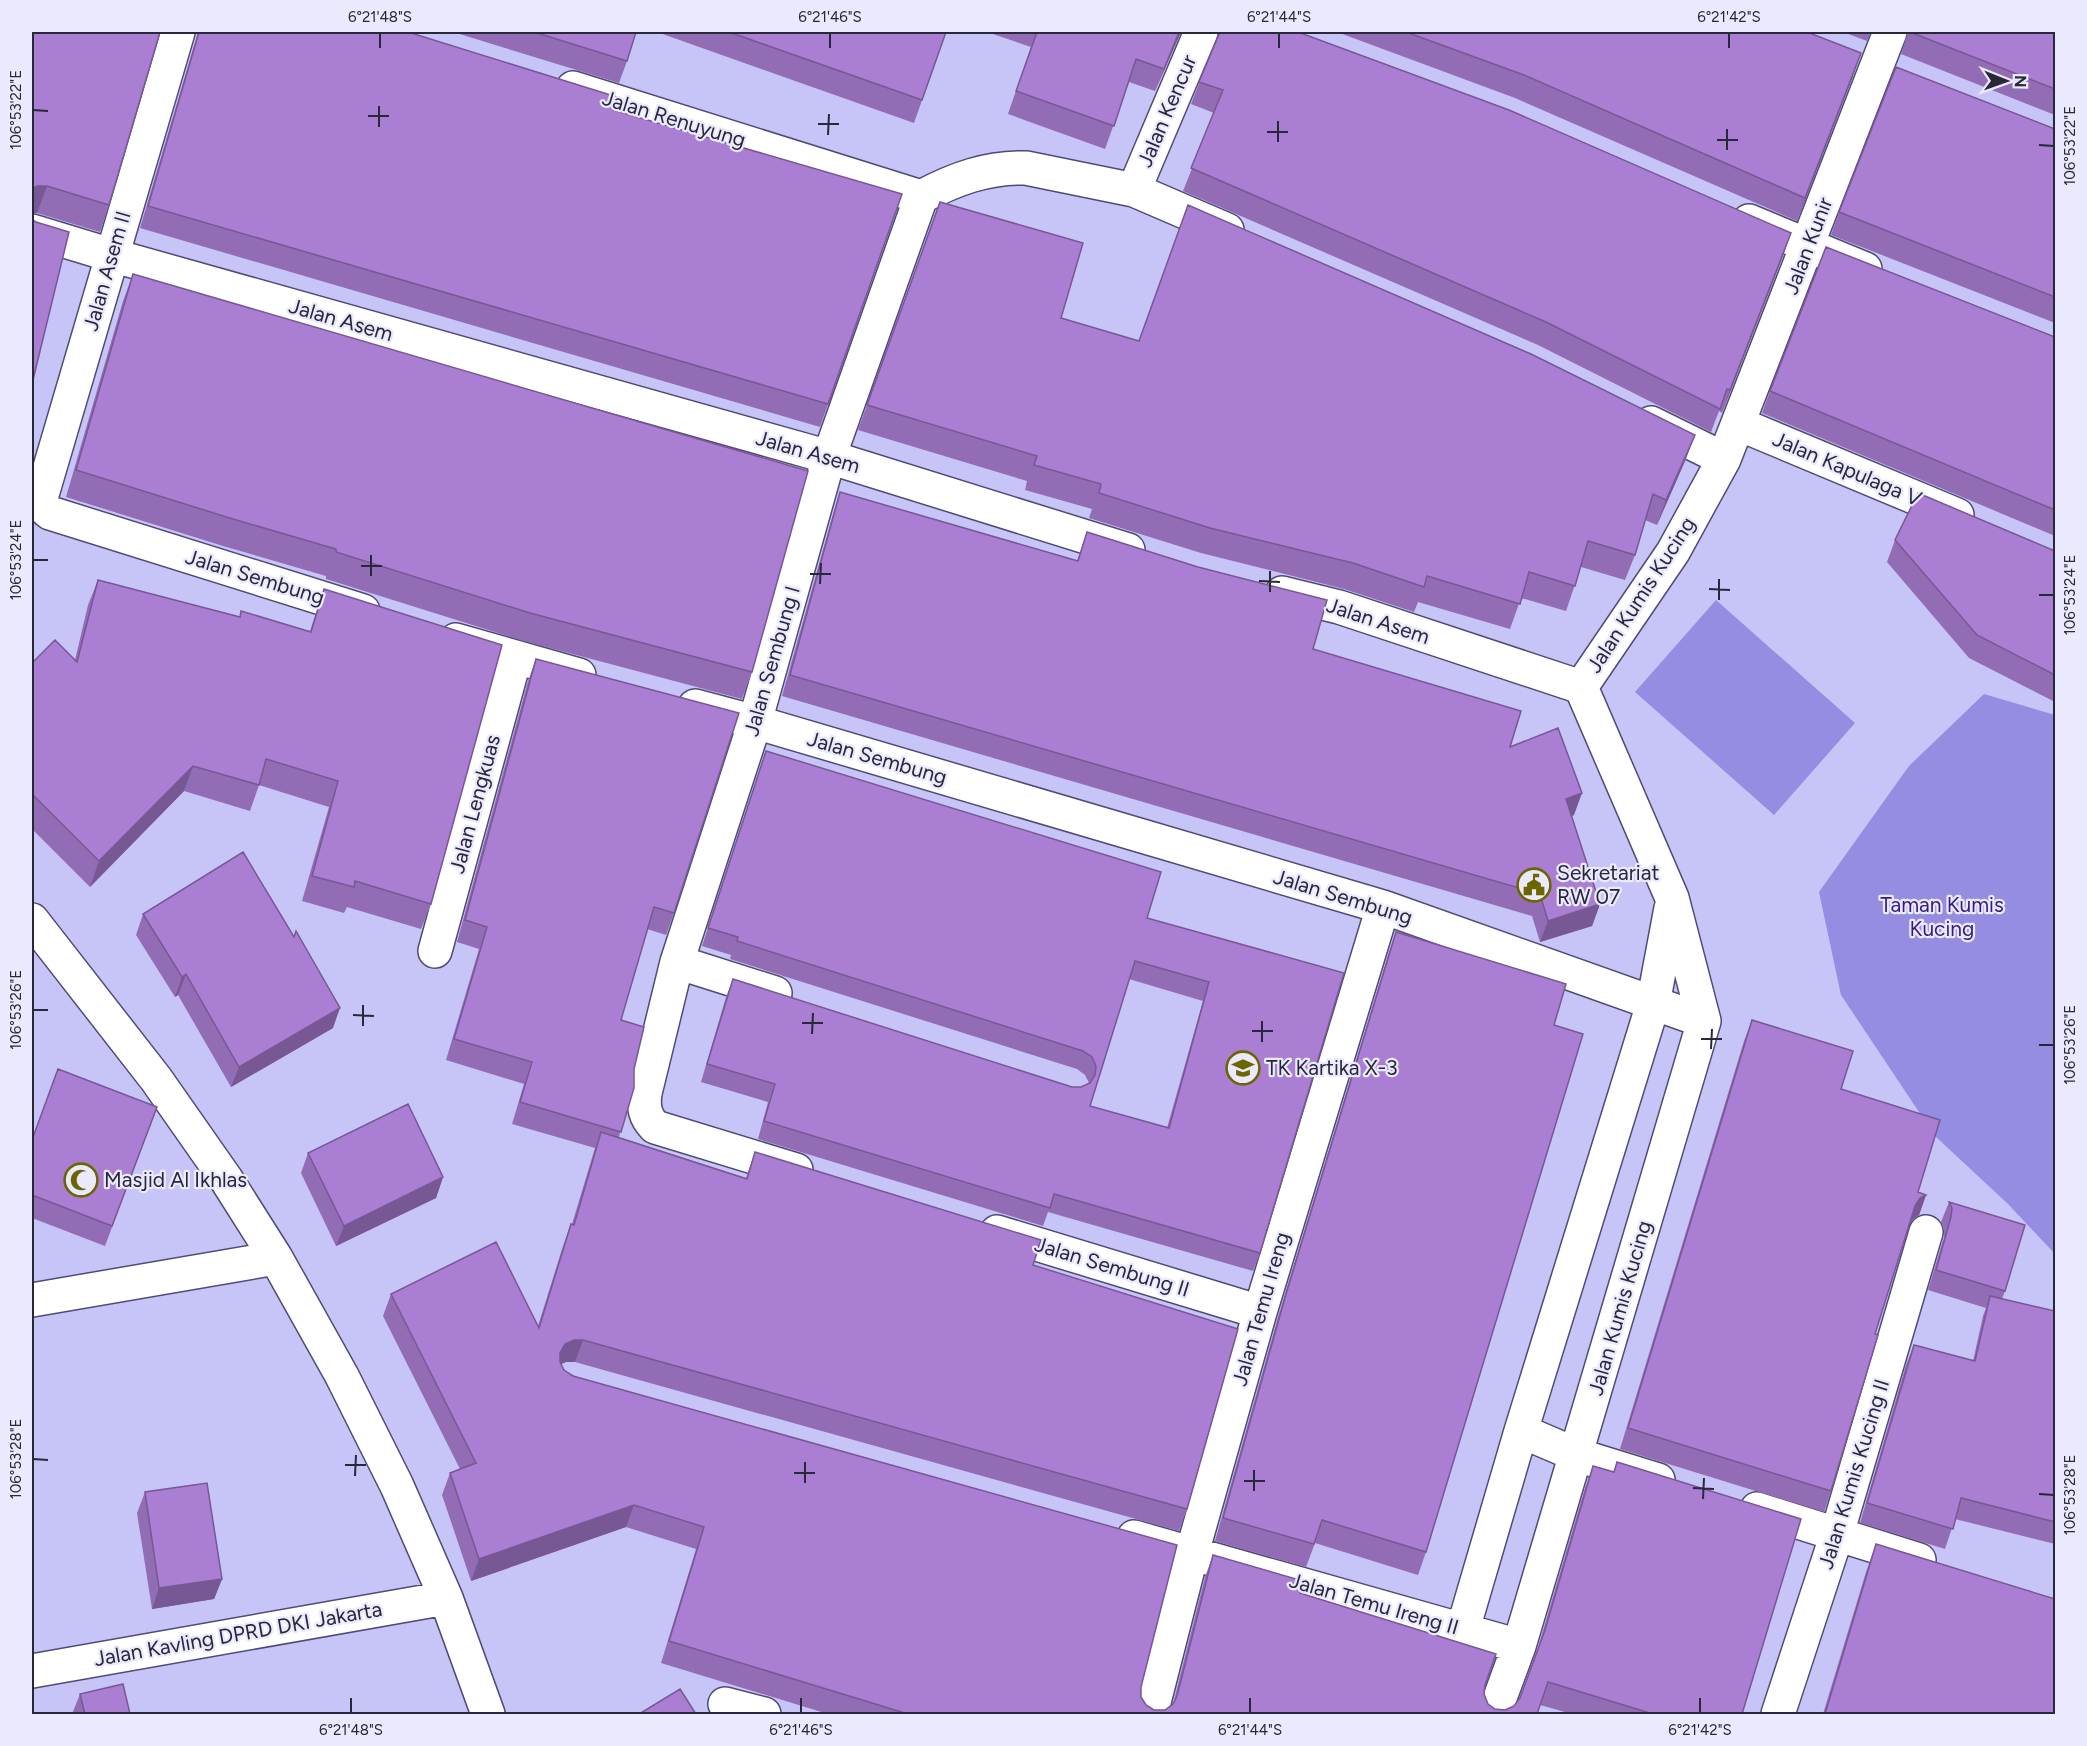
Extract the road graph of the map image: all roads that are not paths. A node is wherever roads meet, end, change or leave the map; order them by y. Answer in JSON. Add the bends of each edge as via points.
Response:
{"nodes":[{"id":1,"x":178,"y":32,"type":"edge"},
{"id":2,"x":1201,"y":32,"type":"edge"},
{"id":3,"x":1890,"y":32,"type":"edge"},
{"id":4,"x":1845,"y":52,"type":"edge"},
{"id":5,"x":1888,"y":70,"type":"junction"},
{"id":6,"x":550,"y":81,"type":"edge"},
{"id":7,"x":1134,"y":190,"type":"junction"},
{"id":8,"x":921,"y":197,"type":"junction"},
{"id":9,"x":1722,"y":208,"type":"edge"},
{"id":10,"x":32,"y":231,"type":"edge"},
{"id":11,"x":1255,"y":242,"type":"edge"},
{"id":12,"x":1808,"y":246,"type":"junction"},
{"id":13,"x":111,"y":255,"type":"junction"},
{"id":14,"x":1894,"y":280,"type":"edge"},
{"id":15,"x":1622,"y":408,"type":"edge"},
{"id":16,"x":1739,"y":424,"type":"junction"},
{"id":17,"x":829,"y":457,"type":"junction"},
{"id":18,"x":1724,"y":459,"type":"junction"},
{"id":19,"x":45,"y":510,"type":"joint"},
{"id":20,"x":1979,"y":525,"type":"edge"},
{"id":21,"x":1151,"y":557,"type":"edge"},
{"id":22,"x":1251,"y":585,"type":"edge"},
{"id":23,"x":390,"y":619,"type":"edge"},
{"id":24,"x":424,"y":630,"type":"edge"},
{"id":25,"x":515,"y":658,"type":"junction"},
{"id":26,"x":606,"y":683,"type":"edge"},
{"id":27,"x":1581,"y":687,"type":"junction"},
{"id":28,"x":664,"y":698,"type":"edge"},
{"id":29,"x":755,"y":722,"type":"junction"},
{"id":30,"x":1672,"y":898,"type":"junction"},
{"id":31,"x":1383,"y":907,"type":"junction"},
{"id":32,"x":32,"y":920,"type":"edge"},
{"id":33,"x":435,"y":951,"type":"dead end"},
{"id":34,"x":677,"y":962,"type":"junction"},
{"id":35,"x":801,"y":1002,"type":"edge"},
{"id":36,"x":1653,"y":1004,"type":"junction"},
{"id":37,"x":1704,"y":1021,"type":"junction"},
{"id":38,"x":826,"y":1179,"type":"edge"},
{"id":39,"x":963,"y":1221,"type":"edge"},
{"id":40,"x":1926,"y":1232,"type":"dead end"},
{"id":41,"x":276,"y":1258,"type":"junction"},
{"id":42,"x":32,"y":1300,"type":"edge"},
{"id":43,"x":1260,"y":1312,"type":"junction"},
{"id":44,"x":1521,"y":1431,"type":"junction"},
{"id":45,"x":1577,"y":1455,"type":"junction"},
{"id":46,"x":1690,"y":1489,"type":"edge"},
{"id":47,"x":1724,"y":1499,"type":"edge"},
{"id":48,"x":1111,"y":1531,"type":"edge"},
{"id":49,"x":1837,"y":1534,"type":"junction"},
{"id":50,"x":1192,"y":1553,"type":"junction"},
{"id":51,"x":1946,"y":1568,"type":"edge"},
{"id":52,"x":434,"y":1601,"type":"junction"},
{"id":53,"x":1463,"y":1629,"type":"junction"},
{"id":54,"x":1519,"y":1646,"type":"junction"},
{"id":55,"x":32,"y":1671,"type":"edge"},
{"id":56,"x":724,"y":1704,"type":"dead end"},
{"id":57,"x":488,"y":1714,"type":"edge"},
{"id":58,"x":764,"y":1714,"type":"edge"},
{"id":59,"x":1151,"y":1714,"type":"edge"},
{"id":60,"x":1494,"y":1714,"type":"edge"},
{"id":61,"x":1778,"y":1714,"type":"edge"}],
"edges":[{"from":1,"to":13,"type":"street","name":"Jalan Asem II"},
{"from":2,"to":7,"type":"street","name":"Jalan Kencur"},
{"from":3,"to":5,"type":"street","name":"Jalan Kunir"},
{"from":4,"to":5,"type":"street"},
{"from":5,"to":12,"type":"street","name":"Jalan Kunir"},
{"from":6,"to":8,"type":"street","name":"Jalan Renuyung"},
{"from":7,"to":8,"type":"street","via":[[1010,167],[953,180]]},
{"from":7,"to":11,"type":"street"},
{"from":8,"to":17,"type":"street","name":"Jalan Sembung I"},
{"from":9,"to":12,"type":"street"},
{"from":10,"to":13,"type":"street","name":"Jalan Asem"},
{"from":12,"to":14,"type":"street"},
{"from":12,"to":16,"type":"street","name":"Jalan Kunir"},
{"from":13,"to":17,"type":"street","name":"Jalan Asem"},
{"from":13,"to":19,"type":"street","name":"Jalan Asem II","via":[[41,498]]},
{"from":15,"to":18,"type":"street"},
{"from":16,"to":18,"type":"street","name":"Jalan Kunir"},
{"from":16,"to":20,"type":"street","name":"Jalan Kapulaga V"},
{"from":17,"to":21,"type":"street","name":"Jalan Asem"},
{"from":17,"to":29,"type":"street","name":"Jalan Sembung I"},
{"from":18,"to":27,"type":"street","name":"Jalan Kumis Kucing","via":[[1673,552]]},
{"from":19,"to":23,"type":"street","name":"Jalan Sembung"},
{"from":22,"to":27,"type":"street","name":"Jalan Asem","via":[[1339,607]]},
{"from":24,"to":25,"type":"street"},
{"from":25,"to":26,"type":"street"},
{"from":25,"to":33,"type":"street","name":"Jalan Lengkuas"},
{"from":27,"to":30,"type":"street","name":"Jalan Kumis Kucing"},
{"from":28,"to":29,"type":"street","name":"Jalan Sembung"},
{"from":29,"to":31,"type":"street","name":"Jalan Sembung"},
{"from":29,"to":34,"type":"street","name":"Jalan Sembung I"},
{"from":30,"to":36,"type":"street"},
{"from":30,"to":37,"type":"street","name":"Jalan Kumis Kucing"},
{"from":31,"to":36,"type":"street","name":"Jalan Sembung"},
{"from":31,"to":43,"type":"street","name":"Jalan Temu Ireng"},
{"from":32,"to":41,"type":"street","via":[[156,1079]]},
{"from":34,"to":35,"type":"street"},
{"from":34,"to":38,"type":"street","name":"Jalan Sembung I","via":[[645,1093],[644,1111],[650,1122],[655,1127]]},
{"from":36,"to":37,"type":"street","name":"Jalan Sembung"},
{"from":36,"to":44,"type":"street"},
{"from":37,"to":45,"type":"street","name":"Jalan Kumis Kucing"},
{"from":39,"to":43,"type":"street","name":"Jalan Sembung II"},
{"from":40,"to":49,"type":"street","name":"Jalan Kumis Kucing II"},
{"from":41,"to":42,"type":"street"},
{"from":41,"to":52,"type":"street","via":[[397,1486]]},
{"from":43,"to":50,"type":"street","name":"Jalan Temu Ireng"},
{"from":44,"to":45,"type":"street"},
{"from":44,"to":53,"type":"street"},
{"from":45,"to":46,"type":"street"},
{"from":45,"to":54,"type":"street","name":"Jalan Kumis Kucing"},
{"from":47,"to":49,"type":"street"},
{"from":48,"to":50,"type":"street","name":"Jalan Temu Ireng II"},
{"from":49,"to":51,"type":"street"},
{"from":49,"to":61,"type":"street","name":"Jalan Kumis Kucing II"},
{"from":50,"to":53,"type":"street","name":"Jalan Temu Ireng II"},
{"from":50,"to":59,"type":"street","name":"Jalan Temu Ireng"},
{"from":52,"to":55,"type":"street","name":"Jalan Kavling DPRD DKI Jakarta"},
{"from":52,"to":57,"type":"street"},
{"from":53,"to":54,"type":"street","name":"Jalan Temu Ireng II"},
{"from":54,"to":60,"type":"street","name":"Jalan Kumis Kucing"},
{"from":56,"to":58,"type":"street"}]}
